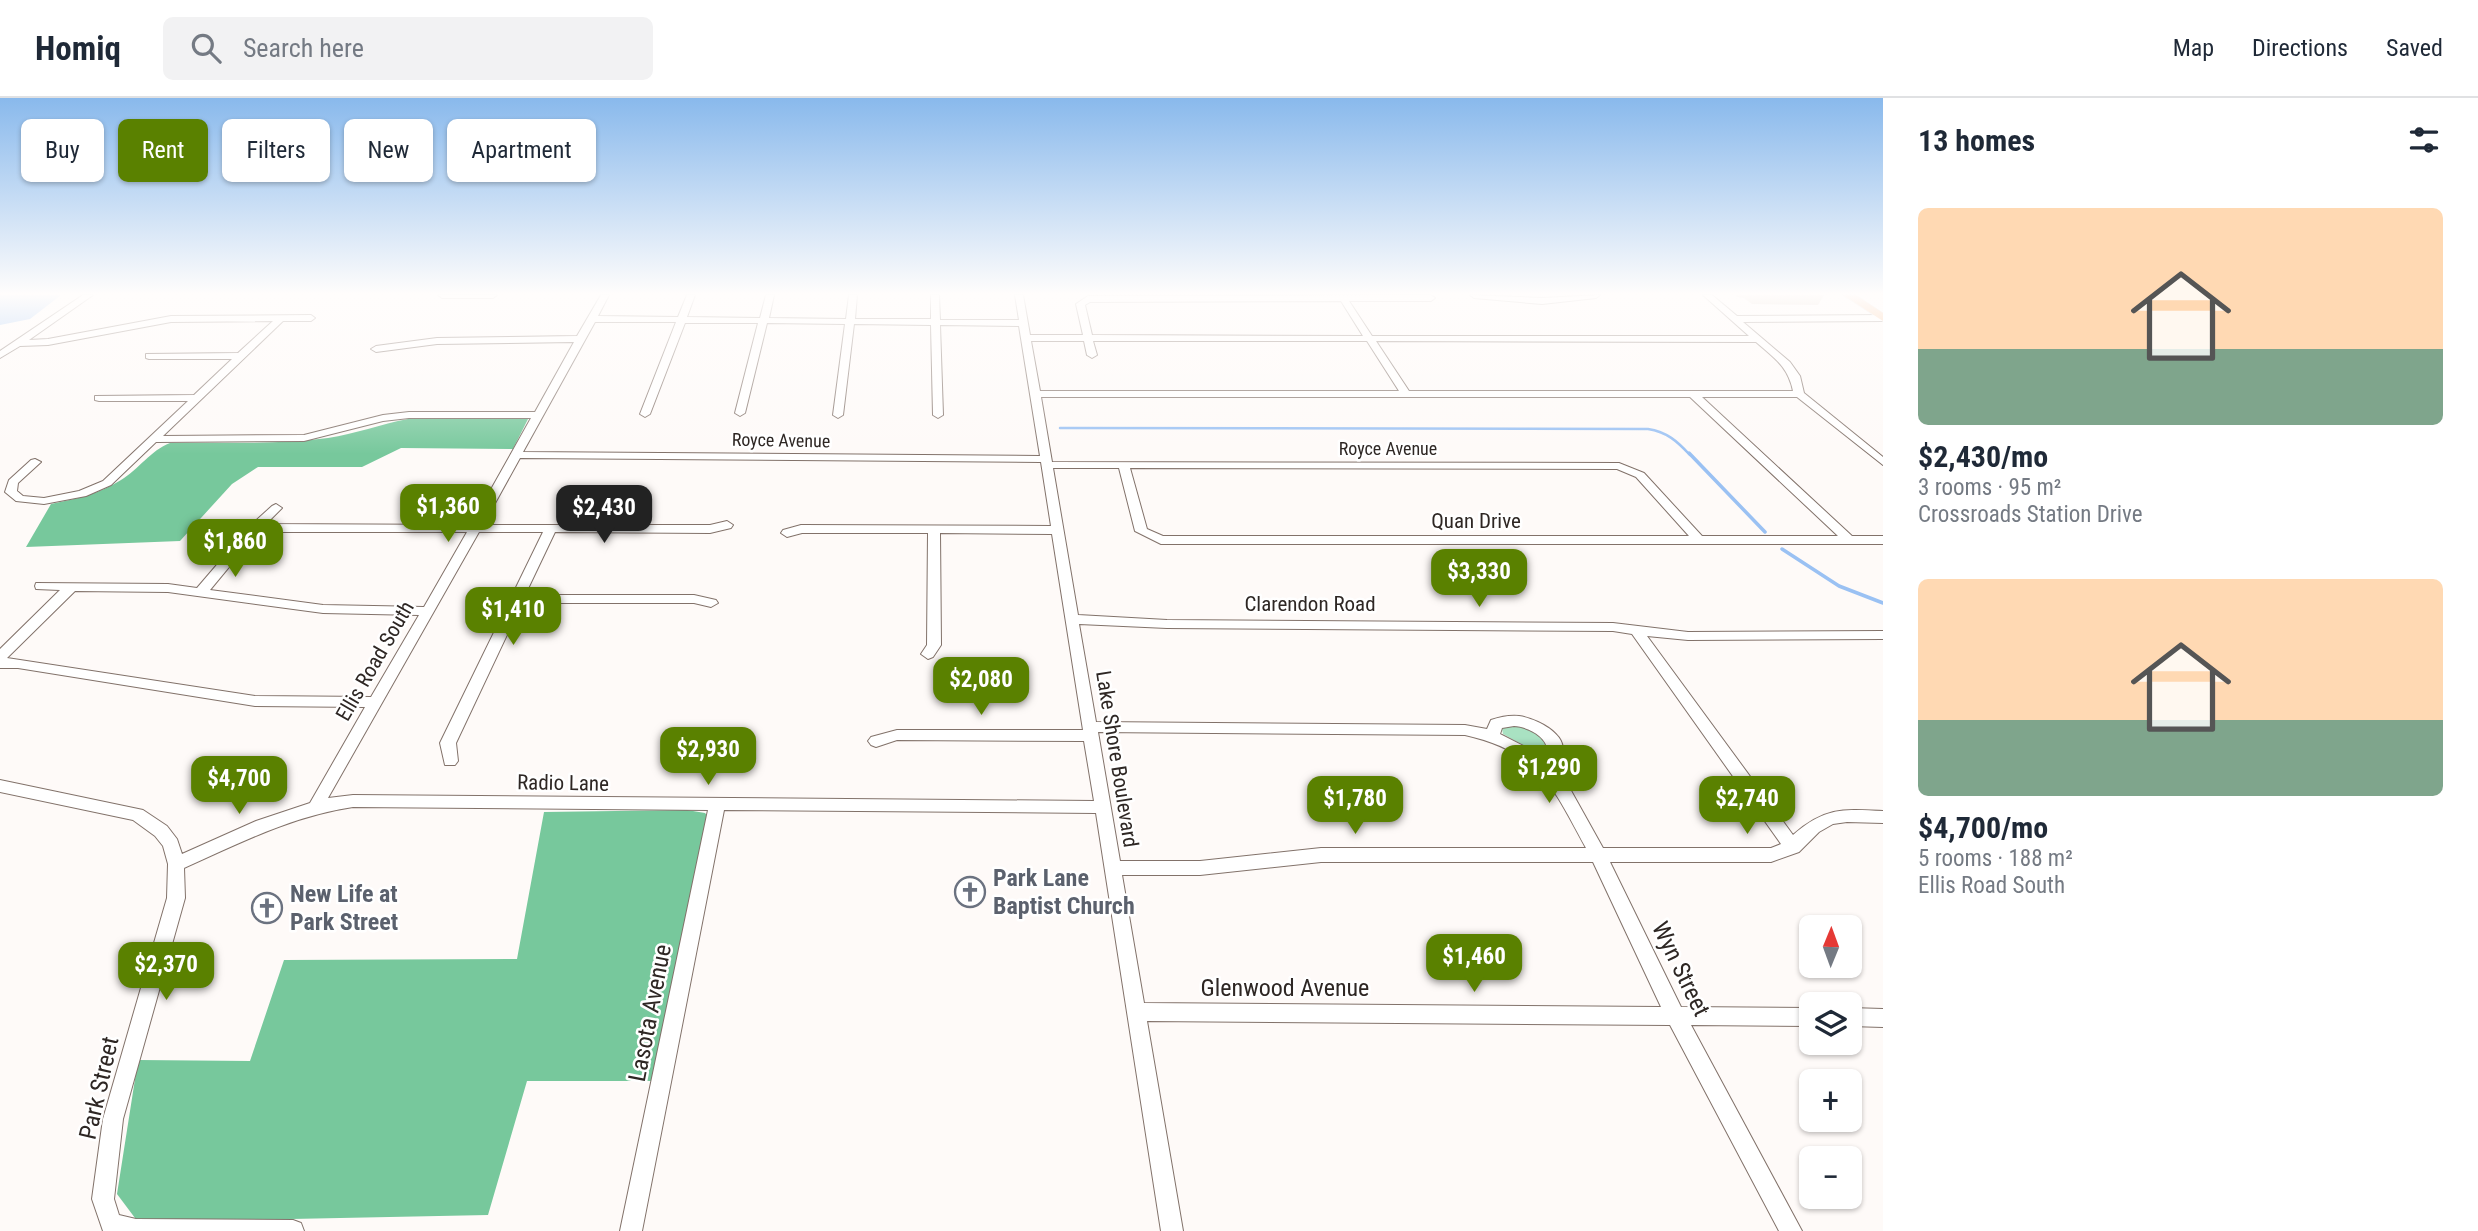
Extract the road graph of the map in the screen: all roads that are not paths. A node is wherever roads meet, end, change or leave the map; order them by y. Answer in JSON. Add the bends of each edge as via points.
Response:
{"nodes":[{"id":1,"x":250,"y":348,"type":"edge"},
{"id":2,"x":385,"y":348,"type":"edge"},
{"id":3,"x":575,"y":348,"type":"edge"},
{"id":4,"x":670,"y":348,"type":"edge"},
{"id":5,"x":757,"y":348,"type":"edge"},
{"id":6,"x":847,"y":348,"type":"edge"},
{"id":7,"x":937,"y":348,"type":"edge"},
{"id":8,"x":1028,"y":348,"type":"edge"},
{"id":9,"x":1090,"y":348,"type":"edge"},
{"id":10,"x":1376,"y":348,"type":"edge"},
{"id":11,"x":1768,"y":348,"type":"edge"},
{"id":12,"x":376,"y":349,"type":"dead end"},
{"id":13,"x":1092,"y":355,"type":"dead end"},
{"id":14,"x":149,"y":356,"type":"dead end"},
{"id":15,"x":241,"y":356,"type":"junction"},
{"id":16,"x":1035,"y":394,"type":"junction"},
{"id":17,"x":1406,"y":394,"type":"junction"},
{"id":18,"x":1693,"y":394,"type":"junction"},
{"id":19,"x":1799,"y":394,"type":"junction"},
{"id":20,"x":99,"y":398,"type":"dead end"},
{"id":21,"x":198,"y":398,"type":"junction"},
{"id":22,"x":740,"y":413,"type":"dead end"},
{"id":23,"x":645,"y":414,"type":"dead end"},
{"id":24,"x":538,"y":415,"type":"junction"},
{"id":25,"x":838,"y":415,"type":"dead end"},
{"id":26,"x":938,"y":415,"type":"dead end"},
{"id":27,"x":155,"y":439,"type":"junction"},
{"id":28,"x":516,"y":455,"type":"junction"},
{"id":29,"x":35,"y":462,"type":"dead end"},
{"id":30,"x":1047,"y":462,"type":"junction"},
{"id":31,"x":1883,"y":463,"type":"edge"},
{"id":32,"x":1124,"y":465,"type":"junction"},
{"id":33,"x":276,"y":508,"type":"dead end"},
{"id":34,"x":727,"y":524,"type":"dead end"},
{"id":35,"x":255,"y":528,"type":"junction"},
{"id":36,"x":476,"y":528,"type":"junction"},
{"id":37,"x":551,"y":528,"type":"junction"},
{"id":38,"x":934,"y":530,"type":"junction"},
{"id":39,"x":1058,"y":530,"type":"junction"},
{"id":40,"x":787,"y":534,"type":"dead end"},
{"id":41,"x":1699,"y":540,"type":"junction"},
{"id":42,"x":1849,"y":540,"type":"junction"},
{"id":43,"x":1883,"y":540,"type":"edge"},
{"id":44,"x":41,"y":586,"type":"dead end"},
{"id":45,"x":72,"y":586,"type":"junction"},
{"id":46,"x":201,"y":592,"type":"junction"},
{"id":47,"x":517,"y":598,"type":"junction"},
{"id":48,"x":711,"y":603,"type":"dead end"},
{"id":49,"x":428,"y":611,"type":"junction"},
{"id":50,"x":1073,"y":619,"type":"junction"},
{"id":51,"x":1636,"y":630,"type":"junction"},
{"id":52,"x":1883,"y":635,"type":"edge"},
{"id":53,"x":928,"y":654,"type":"dead end"},
{"id":54,"x":0,"y":656,"type":"edge"},
{"id":55,"x":0,"y":663,"type":"edge"},
{"id":56,"x":375,"y":702,"type":"junction"},
{"id":57,"x":1091,"y":732,"type":"junction"},
{"id":58,"x":1492,"y":736,"type":"junction"},
{"id":59,"x":876,"y":741,"type":"dead end"},
{"id":60,"x":450,"y":761,"type":"dead end"},
{"id":61,"x":1541,"y":762,"type":"junction"},
{"id":62,"x":0,"y":786,"type":"edge"},
{"id":63,"x":316,"y":806,"type":"junction"},
{"id":64,"x":717,"y":806,"type":"junction"},
{"id":65,"x":1103,"y":807,"type":"junction"},
{"id":66,"x":1883,"y":817,"type":"edge"},
{"id":67,"x":1793,"y":847,"type":"junction"},
{"id":68,"x":1598,"y":853,"type":"junction"},
{"id":69,"x":176,"y":863,"type":"junction"},
{"id":70,"x":1114,"y":868,"type":"junction"},
{"id":71,"x":1137,"y":1012,"type":"junction"},
{"id":72,"x":1675,"y":1015,"type":"junction"},
{"id":73,"x":1799,"y":1017,"type":"edge"},
{"id":74,"x":1862,"y":1017,"type":"edge"},
{"id":75,"x":1883,"y":1018,"type":"edge"},
{"id":76,"x":108,"y":1227,"type":"edge"},
{"id":77,"x":292,"y":1231,"type":"edge"},
{"id":78,"x":631,"y":1231,"type":"edge"},
{"id":79,"x":1172,"y":1231,"type":"edge"},
{"id":80,"x":1791,"y":1231,"type":"edge"}],
"edges":[{"from":1,"to":15,"type":"street"},
{"from":2,"to":12,"type":"street"},
{"from":3,"to":24,"type":"street","name":"Ellis Road South"},
{"from":4,"to":23,"type":"street"},
{"from":5,"to":22,"type":"street"},
{"from":6,"to":25,"type":"street"},
{"from":7,"to":26,"type":"street"},
{"from":8,"to":16,"type":"street","name":"Lake Shore Boulevard"},
{"from":9,"to":13,"type":"street"},
{"from":10,"to":17,"type":"street"},
{"from":11,"to":19,"type":"street","via":[[1795,376]]},
{"from":14,"to":15,"type":"street"},
{"from":15,"to":21,"type":"street"},
{"from":16,"to":17,"type":"street"},
{"from":16,"to":30,"type":"street","name":"Lake Shore Boulevard"},
{"from":17,"to":18,"type":"street"},
{"from":18,"to":19,"type":"street"},
{"from":18,"to":42,"type":"street"},
{"from":19,"to":31,"type":"street"},
{"from":20,"to":21,"type":"street"},
{"from":21,"to":27,"type":"street"},
{"from":24,"to":27,"type":"street","via":[[409,415],[304,438]]},
{"from":24,"to":28,"type":"street","name":"Ellis Road South"},
{"from":27,"to":29,"type":"street","via":[[107,484],[59,500],[31,501],[11,492],[17,475]]},
{"from":28,"to":30,"type":"street","name":"Royce Avenue"},
{"from":28,"to":36,"type":"street","name":"Ellis Road South"},
{"from":30,"to":32,"type":"street","name":"Royce Avenue"},
{"from":30,"to":39,"type":"street","name":"Lake Shore Boulevard"},
{"from":32,"to":41,"type":"street","name":"Royce Avenue","via":[[1619,466],[1640,475]]},
{"from":32,"to":41,"type":"street","name":"Quan Drive","via":[[1140,531],[1161,540]]},
{"from":33,"to":35,"type":"street"},
{"from":34,"to":37,"type":"street","via":[[710,529]]},
{"from":35,"to":36,"type":"street"},
{"from":35,"to":46,"type":"street"},
{"from":36,"to":37,"type":"street"},
{"from":36,"to":49,"type":"street","name":"Ellis Road South"},
{"from":37,"to":47,"type":"street"},
{"from":38,"to":39,"type":"street"},
{"from":38,"to":40,"type":"street","via":[[801,529]]},
{"from":38,"to":53,"type":"street","via":[[934,645]]},
{"from":39,"to":50,"type":"street","name":"Lake Shore Boulevard"},
{"from":41,"to":42,"type":"street","name":"Quan Drive"},
{"from":42,"to":43,"type":"street","name":"Quan Drive"},
{"from":44,"to":45,"type":"street"},
{"from":45,"to":46,"type":"street"},
{"from":45,"to":54,"type":"street"},
{"from":46,"to":49,"type":"street","via":[[323,609]]},
{"from":47,"to":48,"type":"street","via":[[694,599]]},
{"from":47,"to":60,"type":"street","via":[[448,743]]},
{"from":49,"to":56,"type":"street","name":"Ellis Road South"},
{"from":50,"to":51,"type":"street","name":"Clarendon Road"},
{"from":50,"to":57,"type":"street","name":"Lake Shore Boulevard"},
{"from":51,"to":52,"type":"street","name":"Clarendon Road","via":[[1688,636]]},
{"from":51,"to":67,"type":"street"},
{"from":55,"to":56,"type":"street","via":[[255,701]]},
{"from":56,"to":63,"type":"street","name":"Ellis Road South"},
{"from":57,"to":58,"type":"street","name":"Wyn Street","via":[[1445,729]]},
{"from":57,"to":59,"type":"street","name":"Wyn Street","via":[[897,735]]},
{"from":57,"to":65,"type":"street","name":"Lake Shore Boulevard"},
{"from":58,"to":61,"type":"street","name":"Wyn Street"},
{"from":58,"to":61,"type":"street","via":[[1496,724],[1507,720],[1535,725],[1556,746],[1555,754]]},
{"from":61,"to":68,"type":"street","name":"Wyn Street"},
{"from":62,"to":69,"type":"street","name":"Park Street","via":[[137,815],[161,831],[171,844]]},
{"from":63,"to":64,"type":"street","name":"Radio Lane","via":[[353,801]]},
{"from":63,"to":69,"type":"street"},
{"from":64,"to":65,"type":"street","name":"Radio Lane"},
{"from":64,"to":78,"type":"street","name":"Lasota Avenue"},
{"from":65,"to":70,"type":"street","name":"Lake Shore Boulevard"},
{"from":66,"to":67,"type":"street","via":[[1825,819]]},
{"from":67,"to":68,"type":"street","via":[[1771,855]]},
{"from":68,"to":70,"type":"street","via":[[1321,855],[1200,868]]},
{"from":68,"to":72,"type":"street","name":"Wyn Street"},
{"from":69,"to":76,"type":"street","name":"Park Street","via":[[176,898],[113,1119],[103,1199]]},
{"from":70,"to":71,"type":"street","name":"Lake Shore Boulevard"},
{"from":71,"to":72,"type":"street","name":"Glenwood Avenue"},
{"from":71,"to":79,"type":"street","name":"Lake Shore Boulevard"},
{"from":72,"to":73,"type":"street","name":"Glenwood Avenue"},
{"from":72,"to":80,"type":"street","name":"Wyn Street"},
{"from":74,"to":75,"type":"street"},
{"from":76,"to":77,"type":"street","name":"Park Street"}]}
